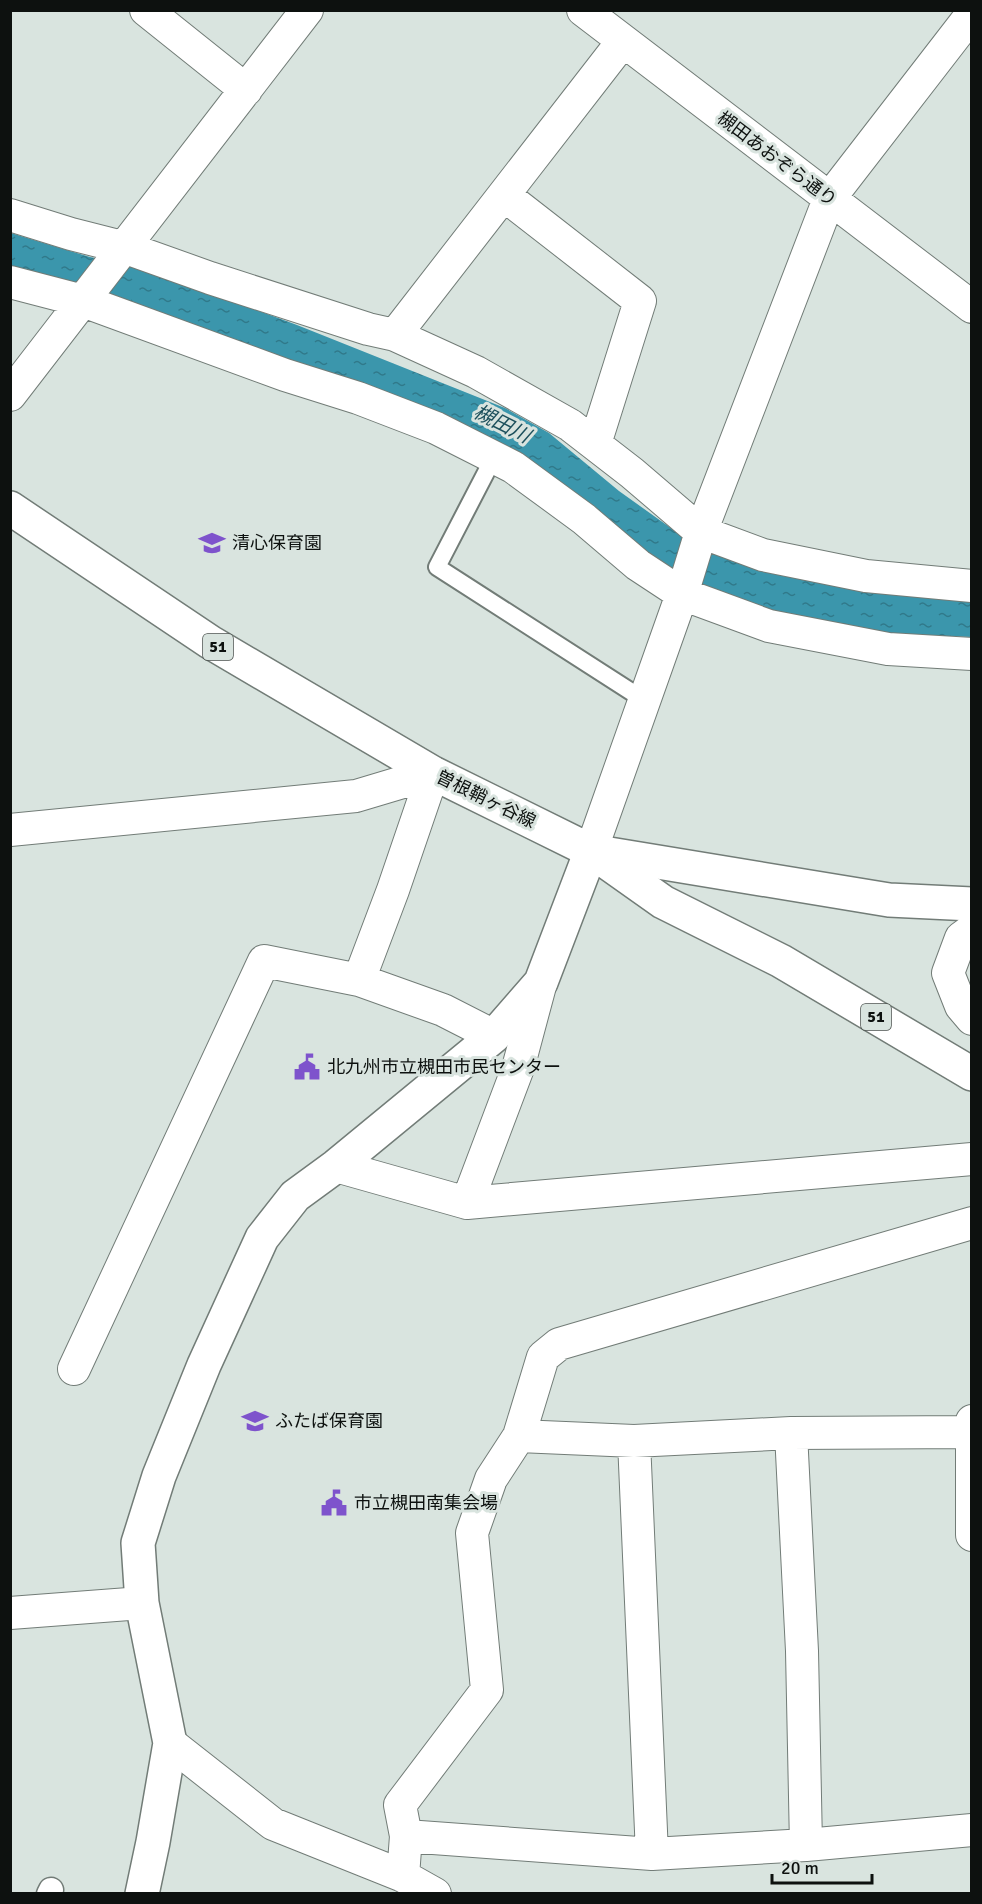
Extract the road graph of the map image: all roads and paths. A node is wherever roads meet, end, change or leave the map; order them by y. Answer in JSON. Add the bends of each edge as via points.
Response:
{"nodes":[{"id":1,"x":146,"y":10,"type":"edge"},
{"id":2,"x":307,"y":10,"type":"edge"},
{"id":3,"x":583,"y":10,"type":"edge"},
{"id":4,"x":972,"y":14,"type":"edge"},
{"id":5,"x":623,"y":41,"type":"junction"},
{"id":6,"x":246,"y":90,"type":"junction"},
{"id":7,"x":504,"y":195,"type":"junction"},
{"id":8,"x":829,"y":199,"type":"junction"},
{"id":9,"x":10,"y":215,"type":"edge"},
{"id":10,"x":126,"y":248,"type":"junction"},
{"id":11,"x":10,"y":282,"type":"edge"},
{"id":12,"x":83,"y":302,"type":"junction"},
{"id":13,"x":972,"y":307,"type":"edge"},
{"id":14,"x":395,"y":335,"type":"junction"},
{"id":15,"x":10,"y":395,"type":"edge"},
{"id":16,"x":596,"y":444,"type":"junction"},
{"id":17,"x":494,"y":457,"type":"junction"},
{"id":18,"x":10,"y":508,"type":"edge"},
{"id":19,"x":701,"y":531,"type":"junction"},
{"id":20,"x":972,"y":586,"type":"edge"},
{"id":21,"x":682,"y":594,"type":"junction"},
{"id":22,"x":972,"y":654,"type":"edge"},
{"id":23,"x":644,"y":700,"type":"junction"},
{"id":24,"x":433,"y":773,"type":"junction"},
{"id":25,"x":10,"y":830,"type":"edge"},
{"id":26,"x":591,"y":851,"type":"junction"},
{"id":27,"x":972,"y":904,"type":"edge"},
{"id":28,"x":972,"y":930,"type":"edge"},
{"id":29,"x":358,"y":980,"type":"junction"},
{"id":30,"x":541,"y":982,"type":"junction"},
{"id":31,"x":972,"y":1019,"type":"edge"},
{"id":32,"x":494,"y":1035,"type":"junction"},
{"id":33,"x":972,"y":1074,"type":"edge"},
{"id":34,"x":972,"y":1159,"type":"edge"},
{"id":35,"x":336,"y":1166,"type":"junction"},
{"id":36,"x":467,"y":1203,"type":"junction"},
{"id":37,"x":972,"y":1223,"type":"edge"},
{"id":38,"x":74,"y":1369,"type":"dead end"},
{"id":39,"x":972,"y":1421,"type":"edge"},
{"id":40,"x":971,"y":1432,"type":"edge"},
{"id":41,"x":791,"y":1433,"type":"junction"},
{"id":42,"x":519,"y":1436,"type":"junction"},
{"id":43,"x":634,"y":1441,"type":"junction"},
{"id":44,"x":972,"y":1535,"type":"edge"},
{"id":45,"x":142,"y":1603,"type":"junction"},
{"id":46,"x":10,"y":1613,"type":"edge"},
{"id":47,"x":170,"y":1743,"type":"junction"},
{"id":48,"x":972,"y":1830,"type":"edge"},
{"id":49,"x":406,"y":1836,"type":"junction"},
{"id":50,"x":806,"y":1845,"type":"junction"},
{"id":51,"x":652,"y":1854,"type":"junction"},
{"id":52,"x":403,"y":1876,"type":"junction"},
{"id":53,"x":142,"y":1893,"type":"edge"},
{"id":54,"x":435,"y":1893,"type":"edge"}],
"edges":[{"from":1,"to":6,"type":"street"},
{"from":2,"to":6,"type":"street"},
{"from":3,"to":5,"type":"street","name":"槻田あおぞら通り"},
{"from":4,"to":8,"type":"street"},
{"from":5,"to":7,"type":"street"},
{"from":5,"to":8,"type":"street","name":"槻田あおぞら通り"},
{"from":6,"to":10,"type":"street"},
{"from":7,"to":14,"type":"street"},
{"from":7,"to":16,"type":"street","via":[[640,301]]},
{"from":8,"to":13,"type":"street","name":"槻田あおぞら通り"},
{"from":8,"to":19,"type":"street"},
{"from":9,"to":10,"type":"street"},
{"from":10,"to":12,"type":"street"},
{"from":10,"to":14,"type":"street"},
{"from":11,"to":12,"type":"street"},
{"from":12,"to":15,"type":"street"},
{"from":12,"to":17,"type":"street","via":[[358,398],[436,428]]},
{"from":14,"to":16,"type":"street","via":[[476,372]]},
{"from":16,"to":19,"type":"street"},
{"from":17,"to":21,"type":"street","via":[[513,467],[638,565]]},
{"from":17,"to":23,"type":"lane","via":[[437,567]]},
{"from":18,"to":24,"type":"street","name":"曽根鞘ヶ谷線","number":"51","via":[[210,642]]},
{"from":19,"to":20,"type":"street","via":[[763,555],[866,576]]},
{"from":19,"to":21,"type":"street"},
{"from":21,"to":22,"type":"street","via":[[769,626],[888,650]]},
{"from":21,"to":23,"type":"street"},
{"from":23,"to":26,"type":"street"},
{"from":24,"to":25,"type":"street","via":[[356,796]]},
{"from":24,"to":26,"type":"street","name":"曽根鞘ヶ谷線","number":"51"},
{"from":24,"to":29,"type":"street"},
{"from":26,"to":27,"type":"street","via":[[889,900]]},
{"from":26,"to":30,"type":"street"},
{"from":26,"to":33,"type":"street","name":"曽根鞘ヶ谷線","number":"51","via":[[663,902],[781,961]]},
{"from":28,"to":31,"type":"street","via":[[961,938],[948,973],[961,1006]]},
{"from":29,"to":32,"type":"street","via":[[442,1010]]},
{"from":29,"to":38,"type":"street","via":[[264,961]]},
{"from":30,"to":32,"type":"street"},
{"from":30,"to":36,"type":"street","via":[[518,1068]]},
{"from":32,"to":35,"type":"street"},
{"from":34,"to":36,"type":"street"},
{"from":35,"to":36,"type":"street"},
{"from":35,"to":45,"type":"street","via":[[295,1196],[262,1238],[204,1365],[159,1476],[138,1543]]},
{"from":37,"to":42,"type":"street","via":[[559,1344],[543,1358]]},
{"from":39,"to":40,"type":"street"},
{"from":40,"to":41,"type":"street"},
{"from":40,"to":44,"type":"street"},
{"from":41,"to":43,"type":"street"},
{"from":41,"to":50,"type":"street","via":[[802,1651]]},
{"from":42,"to":43,"type":"street"},
{"from":42,"to":49,"type":"street","via":[[491,1479],[472,1533],[487,1690],[400,1805]]},
{"from":43,"to":51,"type":"street"},
{"from":45,"to":46,"type":"street"},
{"from":45,"to":47,"type":"street"},
{"from":47,"to":52,"type":"street","via":[[273,1824]]},
{"from":47,"to":53,"type":"street"},
{"from":48,"to":50,"type":"street"},
{"from":49,"to":51,"type":"street"},
{"from":49,"to":52,"type":"street"},
{"from":50,"to":51,"type":"street"},
{"from":52,"to":54,"type":"street"}]}
